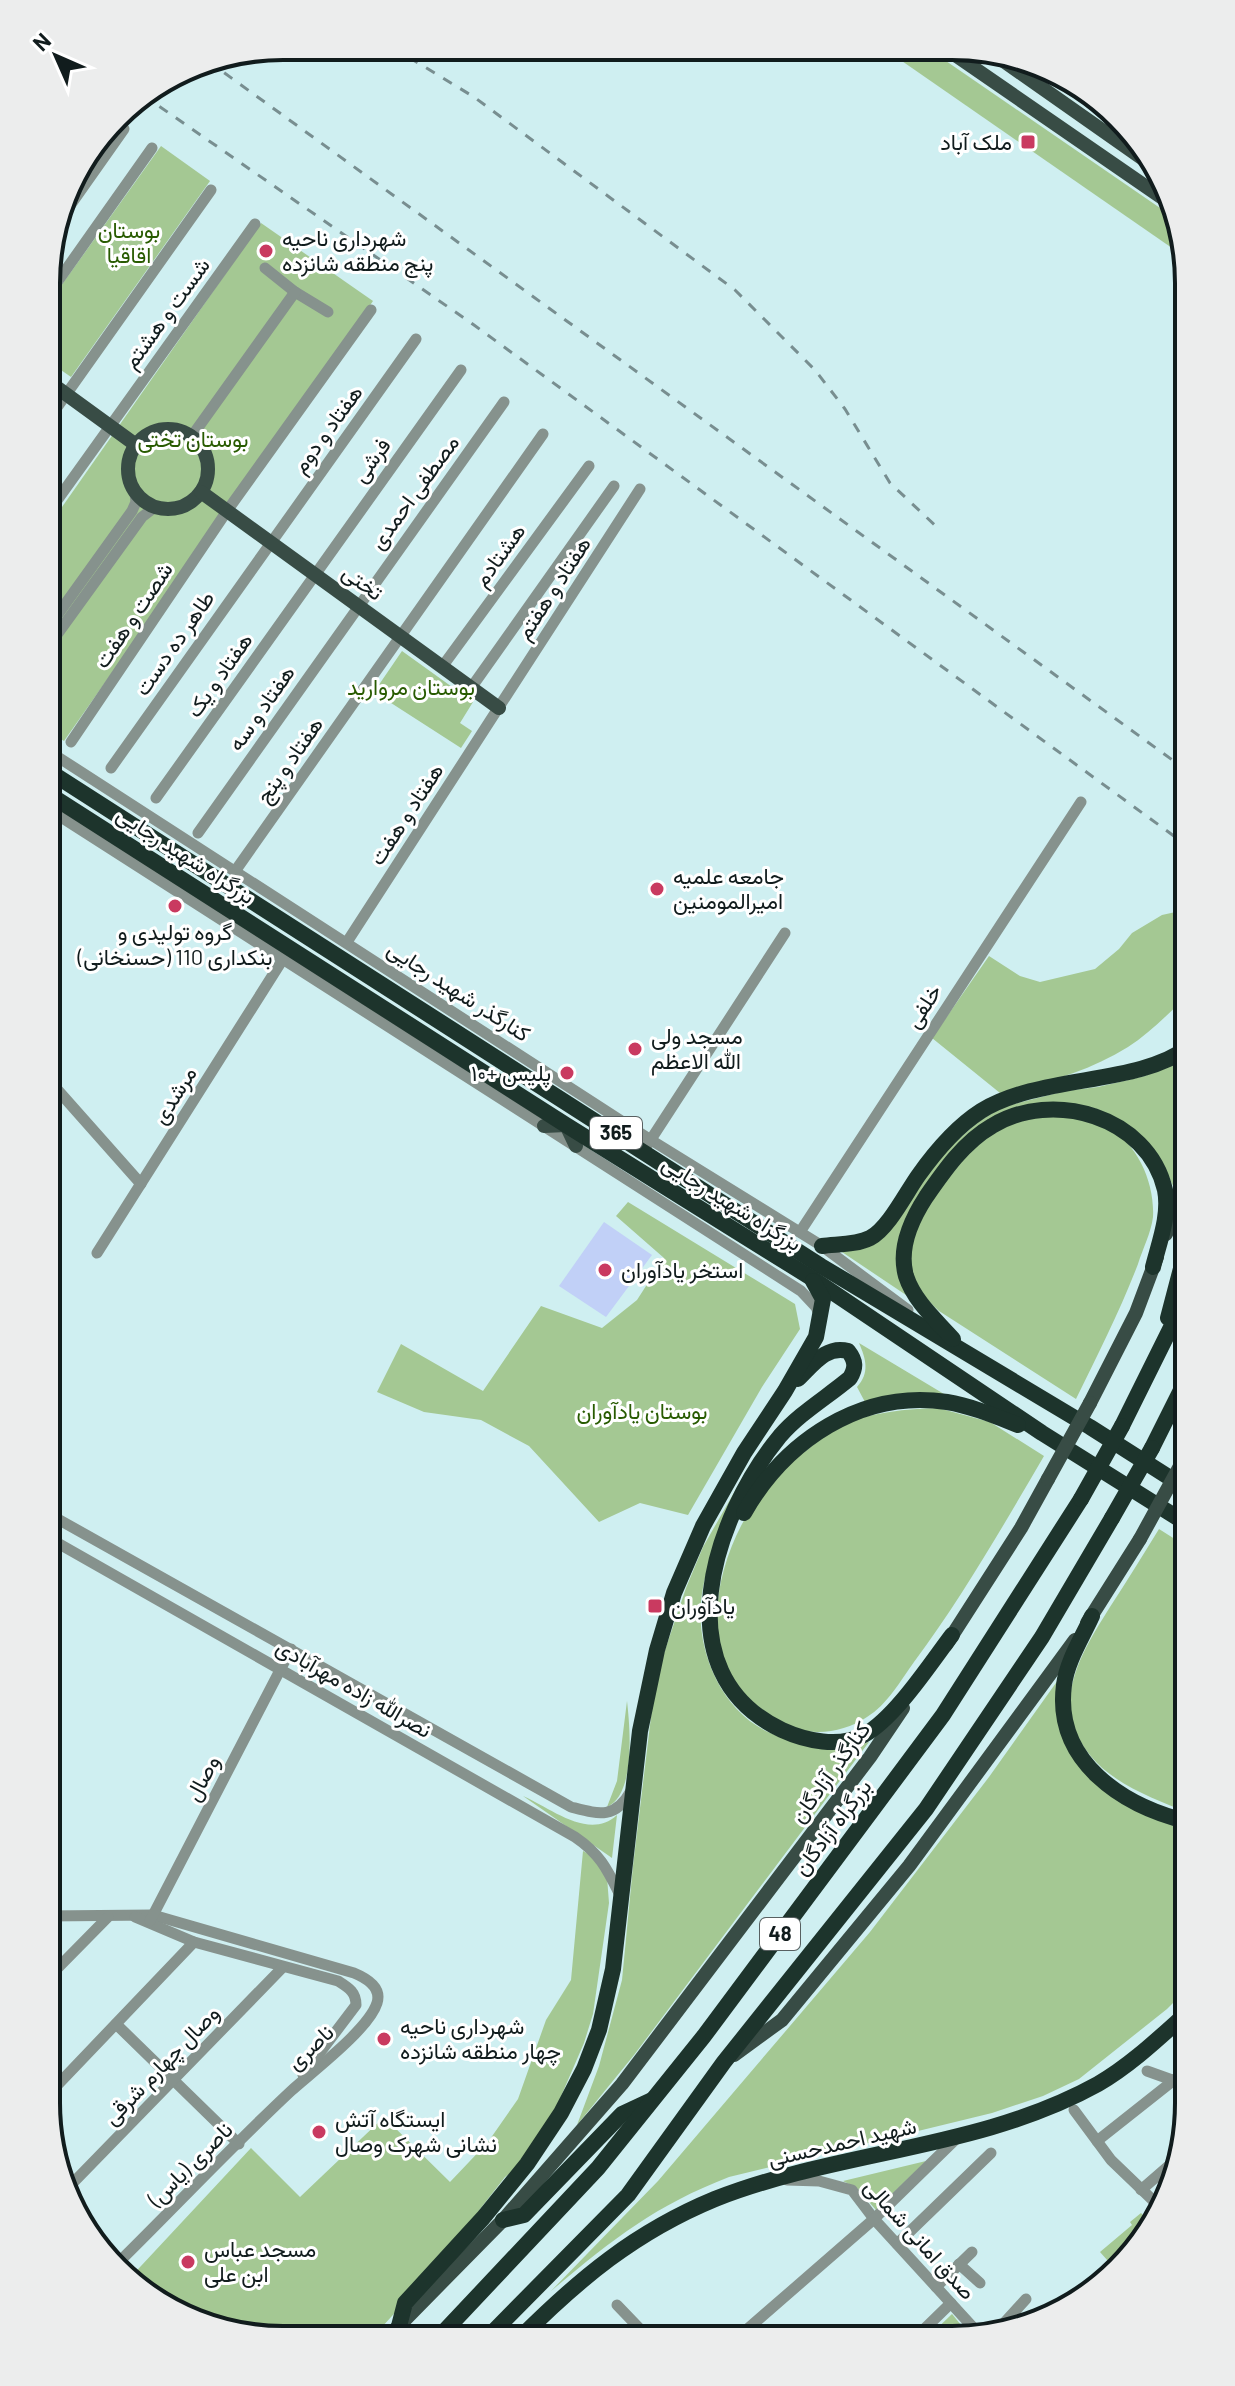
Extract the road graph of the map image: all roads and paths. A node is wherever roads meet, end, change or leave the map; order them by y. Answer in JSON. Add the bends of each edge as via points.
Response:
{"nodes":[{"id":1,"x":964,"y":61,"type":"edge"},
{"id":2,"x":1016,"y":70,"type":"edge"},
{"id":3,"x":124,"y":129,"type":"dead end"},
{"id":4,"x":152,"y":148,"type":"dead end"},
{"id":5,"x":1130,"y":149,"type":"edge"},
{"id":6,"x":211,"y":190,"type":"dead end"},
{"id":7,"x":81,"y":191,"type":"edge"},
{"id":8,"x":1156,"y":193,"type":"edge"},
{"id":9,"x":255,"y":224,"type":"dead end"},
{"id":10,"x":265,"y":268,"type":"dead end"},
{"id":11,"x":60,"y":278,"type":"edge"},
{"id":12,"x":295,"y":292,"type":"junction"},
{"id":13,"x":371,"y":310,"type":"dead end"},
{"id":14,"x":328,"y":312,"type":"dead end"},
{"id":15,"x":416,"y":339,"type":"dead end"},
{"id":16,"x":461,"y":370,"type":"dead end"},
{"id":17,"x":60,"y":390,"type":"edge"},
{"id":18,"x":66,"y":394,"type":"junction"},
{"id":19,"x":504,"y":402,"type":"dead end"},
{"id":20,"x":60,"y":403,"type":"edge"},
{"id":21,"x":110,"y":426,"type":"junction"},
{"id":22,"x":543,"y":434,"type":"dead end"},
{"id":23,"x":192,"y":436,"type":"junction"},
{"id":24,"x":136,"y":445,"type":"junction"},
{"id":25,"x":589,"y":466,"type":"dead end"},
{"id":26,"x":614,"y":486,"type":"dead end"},
{"id":27,"x":640,"y":489,"type":"dead end"},
{"id":28,"x":201,"y":492,"type":"junction"},
{"id":29,"x":135,"y":493,"type":"junction"},
{"id":30,"x":60,"y":496,"type":"edge"},
{"id":31,"x":155,"y":507,"type":"junction"},
{"id":32,"x":227,"y":511,"type":"junction"},
{"id":33,"x":270,"y":542,"type":"junction"},
{"id":34,"x":109,"y":553,"type":"junction"},
{"id":35,"x":314,"y":574,"type":"junction"},
{"id":36,"x":357,"y":605,"type":"junction"},
{"id":37,"x":60,"y":613,"type":"edge"},
{"id":38,"x":60,"y":629,"type":"edge"},
{"id":39,"x":401,"y":637,"type":"junction"},
{"id":40,"x":442,"y":667,"type":"junction"},
{"id":41,"x":471,"y":688,"type":"junction"},
{"id":42,"x":499,"y":708,"type":"junction"},
{"id":43,"x":71,"y":742,"type":"dead end"},
{"id":44,"x":60,"y":758,"type":"edge"},
{"id":45,"x":111,"y":768,"type":"dead end"},
{"id":46,"x":60,"y":778,"type":"edge"},
{"id":47,"x":156,"y":798,"type":"dead end"},
{"id":48,"x":60,"y":801,"type":"edge"},
{"id":49,"x":1081,"y":802,"type":"dead end"},
{"id":50,"x":60,"y":816,"type":"edge"},
{"id":51,"x":198,"y":833,"type":"dead end"},
{"id":52,"x":238,"y":867,"type":"dead end"},
{"id":53,"x":785,"y":933,"type":"dead end"},
{"id":54,"x":347,"y":942,"type":"junction"},
{"id":55,"x":283,"y":959,"type":"junction"},
{"id":56,"x":1175,"y":1055,"type":"edge"},
{"id":57,"x":60,"y":1093,"type":"edge"},
{"id":58,"x":566,"y":1125,"type":"junction"},
{"id":59,"x":544,"y":1126,"type":"junction"},
{"id":60,"x":648,"y":1145,"type":"junction"},
{"id":61,"x":576,"y":1146,"type":"junction"},
{"id":62,"x":141,"y":1184,"type":"junction"},
{"id":63,"x":1175,"y":1210,"type":"edge"},
{"id":64,"x":800,"y":1232,"type":"junction"},
{"id":65,"x":822,"y":1246,"type":"junction"},
{"id":66,"x":97,"y":1253,"type":"dead end"},
{"id":67,"x":1153,"y":1267,"type":"junction"},
{"id":68,"x":813,"y":1279,"type":"junction"},
{"id":69,"x":1175,"y":1292,"type":"edge"},
{"id":70,"x":821,"y":1320,"type":"junction"},
{"id":71,"x":1175,"y":1320,"type":"edge"},
{"id":72,"x":965,"y":1352,"type":"junction"},
{"id":73,"x":1159,"y":1353,"type":"junction"},
{"id":74,"x":785,"y":1391,"type":"junction"},
{"id":75,"x":1175,"y":1402,"type":"edge"},
{"id":76,"x":1042,"y":1433,"type":"junction"},
{"id":77,"x":1175,"y":1475,"type":"edge"},
{"id":78,"x":1175,"y":1481,"type":"edge"},
{"id":79,"x":1175,"y":1516,"type":"edge"},
{"id":80,"x":60,"y":1520,"type":"edge"},
{"id":81,"x":60,"y":1544,"type":"edge"},
{"id":82,"x":718,"y":1559,"type":"junction"},
{"id":83,"x":1092,"y":1616,"type":"junction"},
{"id":84,"x":952,"y":1635,"type":"junction"},
{"id":85,"x":291,"y":1649,"type":"junction"},
{"id":86,"x":281,"y":1669,"type":"junction"},
{"id":87,"x":633,"y":1787,"type":"junction"},
{"id":88,"x":1175,"y":1817,"type":"edge"},
{"id":89,"x":620,"y":1896,"type":"junction"},
{"id":90,"x":60,"y":1916,"type":"edge"},
{"id":91,"x":108,"y":1917,"type":"junction"},
{"id":92,"x":151,"y":1920,"type":"junction"},
{"id":93,"x":194,"y":1942,"type":"junction"},
{"id":94,"x":60,"y":1966,"type":"edge"},
{"id":95,"x":283,"y":1967,"type":"junction"},
{"id":96,"x":1175,"y":2023,"type":"edge"},
{"id":97,"x":116,"y":2024,"type":"junction"},
{"id":98,"x":724,"y":2062,"type":"junction"},
{"id":99,"x":1147,"y":2071,"type":"dead end"},
{"id":100,"x":174,"y":2081,"type":"junction"},
{"id":101,"x":1175,"y":2081,"type":"joint"},
{"id":102,"x":60,"y":2082,"type":"edge"},
{"id":103,"x":292,"y":2091,"type":"junction"},
{"id":104,"x":657,"y":2097,"type":"junction"},
{"id":105,"x":1074,"y":2110,"type":"dead end"},
{"id":106,"x":958,"y":2137,"type":"junction"},
{"id":107,"x":1097,"y":2141,"type":"junction"},
{"id":108,"x":239,"y":2144,"type":"junction"},
{"id":109,"x":991,"y":2153,"type":"dead end"},
{"id":110,"x":1165,"y":2170,"type":"edge"},
{"id":111,"x":775,"y":2179,"type":"junction"},
{"id":112,"x":75,"y":2181,"type":"edge"},
{"id":113,"x":1141,"y":2190,"type":"junction"},
{"id":114,"x":1153,"y":2201,"type":"edge"},
{"id":115,"x":874,"y":2219,"type":"junction"},
{"id":116,"x":503,"y":2220,"type":"junction"},
{"id":117,"x":897,"y":2244,"type":"junction"},
{"id":118,"x":972,"y":2252,"type":"dead end"},
{"id":119,"x":123,"y":2258,"type":"edge"},
{"id":120,"x":959,"y":2264,"type":"junction"},
{"id":121,"x":980,"y":2283,"type":"dead end"},
{"id":122,"x":936,"y":2287,"type":"junction"},
{"id":123,"x":1026,"y":2299,"type":"dead end"},
{"id":124,"x":951,"y":2303,"type":"junction"},
{"id":125,"x":617,"y":2305,"type":"dead end"},
{"id":126,"x":1008,"y":2319,"type":"edge"},
{"id":127,"x":971,"y":2325,"type":"edge"},
{"id":128,"x":399,"y":2326,"type":"joint"},
{"id":129,"x":449,"y":2326,"type":"edge"},
{"id":130,"x":499,"y":2326,"type":"edge"},
{"id":131,"x":532,"y":2326,"type":"edge"},
{"id":132,"x":637,"y":2326,"type":"edge"},
{"id":133,"x":751,"y":2326,"type":"edge"},
{"id":134,"x":927,"y":2326,"type":"edge"}],
"edges":[{"from":1,"to":8,"type":"main road"},
{"from":2,"to":5,"type":"main road"},
{"from":3,"to":7,"type":"street"},
{"from":4,"to":11,"type":"street"},
{"from":6,"to":18,"type":"street"},
{"from":9,"to":21,"type":"street","name":"شست و هشتم"},
{"from":10,"to":12,"type":"street"},
{"from":12,"to":14,"type":"street"},
{"from":12,"to":23,"type":"street"},
{"from":13,"to":32,"type":"street","name":"شصت و هفت"},
{"from":15,"to":33,"type":"street","name":"هفتاد و دوم"},
{"from":16,"to":35,"type":"street","name":"فرشی"},
{"from":17,"to":18,"type":"main road"},
{"from":18,"to":20,"type":"street"},
{"from":18,"to":21,"type":"main road"},
{"from":19,"to":36,"type":"street","name":"مصطفی احمدی"},
{"from":21,"to":24,"type":"main road"},
{"from":21,"to":30,"type":"street","name":"شست و هشتم"},
{"from":22,"to":39,"type":"street","name":"هفتاد و پنج"},
{"from":23,"to":24,"type":"main road","via":[[181,430],[156,430]]},
{"from":23,"to":28,"type":"main road","via":[[208,468]]},
{"from":24,"to":29,"type":"main road","via":[[128,469]]},
{"from":25,"to":40,"type":"street","name":"هشتادم"},
{"from":26,"to":41,"type":"street"},
{"from":27,"to":42,"type":"street","name":"هفتاد و هفتم"},
{"from":28,"to":31,"type":"main road","via":[[181,507]]},
{"from":28,"to":32,"type":"main road","name":"تختی"},
{"from":29,"to":31,"type":"main road"},
{"from":29,"to":34,"type":"street","via":[[136,502]]},
{"from":31,"to":34,"type":"street"},
{"from":32,"to":33,"type":"main road","name":"تختی"},
{"from":32,"to":43,"type":"street","name":"شصت و هفت"},
{"from":33,"to":35,"type":"main road","name":"تختی"},
{"from":33,"to":45,"type":"street","name":"طاهر ده دست"},
{"from":34,"to":37,"type":"street"},
{"from":34,"to":38,"type":"street"},
{"from":35,"to":36,"type":"main road","name":"تختی"},
{"from":35,"to":47,"type":"street","name":"هفتاد و یک"},
{"from":36,"to":39,"type":"main road","name":"تختی"},
{"from":36,"to":51,"type":"street","name":"هفتاد و سه"},
{"from":39,"to":40,"type":"main road","name":"تختی"},
{"from":39,"to":52,"type":"street","name":"هفتاد و پنج"},
{"from":40,"to":41,"type":"main road","name":"تختی"},
{"from":41,"to":42,"type":"main road","name":"تختی"},
{"from":42,"to":54,"type":"street","name":"هفتاد و هفت"},
{"from":44,"to":54,"type":"street","name":"کنارگذر شهید رجایی"},
{"from":46,"to":60,"type":"highway","name":"بزرگراه شهید رجایی","number":"365"},
{"from":48,"to":58,"type":"highway","name":"بزرگراه شهید رجایی","number":"365"},
{"from":49,"to":64,"type":"street","name":"خلفی"},
{"from":50,"to":55,"type":"street"},
{"from":53,"to":60,"type":"street"},
{"from":54,"to":60,"type":"street","name":"کنارگذر شهید رجایی"},
{"from":55,"to":59,"type":"street"},
{"from":55,"to":62,"type":"street","name":"مرشدی"},
{"from":56,"to":65,"type":"highway","via":[[997,1102],[939,1149],[877,1234]]},
{"from":57,"to":62,"type":"street"},
{"from":58,"to":59,"type":"main road"},
{"from":58,"to":61,"type":"main road"},
{"from":58,"to":68,"type":"highway","name":"بزرگراه شهید رجایی","number":"365"},
{"from":59,"to":61,"type":"street"},
{"from":60,"to":64,"type":"street","name":"کنارگذر شهید رجایی"},
{"from":60,"to":72,"type":"highway","name":"بزرگراه شهید رجایی","number":"365","via":[[821,1266]]},
{"from":61,"to":70,"type":"street","via":[[801,1291]]},
{"from":62,"to":66,"type":"street","name":"مرشدی"},
{"from":63,"to":67,"type":"main road","name":"کنارگذر آزادگان"},
{"from":64,"to":65,"type":"street","name":"کنارگذر شهید رجایی"},
{"from":65,"to":72,"type":"street","name":"کنارگذر شهید رجایی"},
{"from":67,"to":72,"type":"highway","via":[[1166,1205],[1159,1175],[1143,1148],[1111,1122],[1073,1110],[1032,1111],[1003,1120],[978,1135],[940,1176],[905,1243],[904,1266],[912,1290]]},
{"from":67,"to":84,"type":"main road","name":"کنارگذر آزادگان","bridge":true,"via":[[1090,1403],[1021,1528]]},
{"from":68,"to":70,"type":"highway","via":[[823,1299]]},
{"from":68,"to":76,"type":"highway","name":"بزرگراه شهید رجایی","number":"365"},
{"from":69,"to":73,"type":"highway"},
{"from":70,"to":74,"type":"highway","name":"کنارگذر آزادگان"},
{"from":71,"to":73,"type":"highway","name":"بزرگراه آزادگان","number":"48"},
{"from":72,"to":78,"type":"highway","name":"بزرگراه شهید رجایی","number":"365"},
{"from":73,"to":104,"type":"highway","name":"بزرگراه آزادگان","number":"48","bridge":true,"via":[[1081,1499],[943,1715]]},
{"from":74,"to":82,"type":"highway","via":[[836,1348],[848,1351],[855,1361],[850,1378],[798,1418],[765,1456],[736,1506]]},
{"from":74,"to":87,"type":"highway","name":"کنارگذر آزادگان","via":[[703,1526],[674,1593],[641,1724]]},
{"from":75,"to":98,"type":"highway","number":"48","bridge":true,"via":[[1042,1637],[926,1809]]},
{"from":76,"to":79,"type":"highway","name":"بزرگراه شهید رجایی","number":"365"},
{"from":76,"to":82,"type":"highway","via":[[947,1402],[902,1401],[862,1409],[825,1427],[782,1461],[753,1497]]},
{"from":77,"to":83,"type":"main road","bridge":true},
{"from":80,"to":85,"type":"street","name":"نصرالله زاده مهرآبادی"},
{"from":81,"to":86,"type":"street","name":"نصرالله زاده مهرآبادی"},
{"from":82,"to":84,"type":"highway","via":[[709,1626],[720,1672],[755,1715],[807,1739],[862,1736],[881,1722]]},
{"from":83,"to":88,"type":"highway","via":[[1064,1683],[1064,1721],[1072,1743],[1112,1787]]},
{"from":83,"to":98,"type":"main road","via":[[917,1855],[802,1997],[782,2020]]},
{"from":84,"to":116,"type":"main road","name":"کنارگذر آزادگان","via":[[870,1757],[722,1954],[622,2084]]},
{"from":85,"to":86,"type":"street","name":"وصال"},
{"from":85,"to":87,"type":"street","name":"نصرالله زاده مهرآبادی","via":[[571,1807],[599,1815],[615,1810]]},
{"from":86,"to":89,"type":"street","name":"نصرالله زاده مهرآبادی","via":[[593,1849]]},
{"from":86,"to":92,"type":"street","name":"وصال"},
{"from":87,"to":89,"type":"highway","name":"کنارگذر آزادگان"},
{"from":89,"to":128,"type":"highway","name":"کنارگذر آزادگان","via":[[613,1969],[584,2069],[527,2164],[405,2303]]},
{"from":90,"to":91,"type":"street","name":"ناصری"},
{"from":91,"to":92,"type":"street","name":"ناصری"},
{"from":91,"to":94,"type":"street"},
{"from":92,"to":93,"type":"street","name":"ناصری"},
{"from":92,"to":103,"type":"street","name":"ناصری","via":[[354,1973],[377,1990],[374,2011]]},
{"from":93,"to":95,"type":"street","name":"ناصری"},
{"from":93,"to":97,"type":"street"},
{"from":95,"to":100,"type":"street","name":"وصال چهارم شرقی"},
{"from":95,"to":103,"type":"street","name":"ناصری","via":[[338,1981],[356,1996],[350,2016]]},
{"from":96,"to":106,"type":"highway","name":"شهید احمدحسنی","via":[[1099,2083],[1026,2116]]},
{"from":97,"to":100,"type":"street"},
{"from":97,"to":102,"type":"street"},
{"from":98,"to":130,"type":"highway","number":"48","via":[[628,2195]]},
{"from":99,"to":101,"type":"street"},
{"from":100,"to":108,"type":"street"},
{"from":100,"to":112,"type":"street","name":"وصال چهارم شرقی"},
{"from":101,"to":107,"type":"street"},
{"from":103,"to":108,"type":"street","name":"ناصری (یاس)"},
{"from":104,"to":116,"type":"highway","via":[[622,2114],[524,2215]]},
{"from":104,"to":129,"type":"highway","name":"بزرگراه آزادگان","number":"48"},
{"from":105,"to":107,"type":"street"},
{"from":106,"to":111,"type":"highway","name":"شهید احمدحسنی"},
{"from":106,"to":115,"type":"street"},
{"from":107,"to":113,"type":"street"},
{"from":108,"to":119,"type":"street","name":"ناصری (یاس)"},
{"from":109,"to":117,"type":"street"},
{"from":110,"to":113,"type":"street"},
{"from":111,"to":115,"type":"street","name":"صدق امانی شمالی","via":[[819,2181],[852,2190]]},
{"from":111,"to":131,"type":"highway","name":"شهید احمدحسنی","via":[[715,2200],[618,2250]]},
{"from":113,"to":114,"type":"street"},
{"from":115,"to":117,"type":"street","name":"صدق امانی شمالی"},
{"from":115,"to":133,"type":"street"},
{"from":116,"to":128,"type":"main road","name":"کنارگذر آزادگان"},
{"from":117,"to":122,"type":"street","name":"صدق امانی شمالی"},
{"from":118,"to":120,"type":"street"},
{"from":120,"to":121,"type":"street"},
{"from":120,"to":122,"type":"street"},
{"from":122,"to":124,"type":"street","name":"صدق امانی شمالی"},
{"from":123,"to":126,"type":"street"},
{"from":124,"to":127,"type":"street","name":"صدق امانی شمالی"},
{"from":124,"to":134,"type":"street"},
{"from":125,"to":132,"type":"street"}]}
